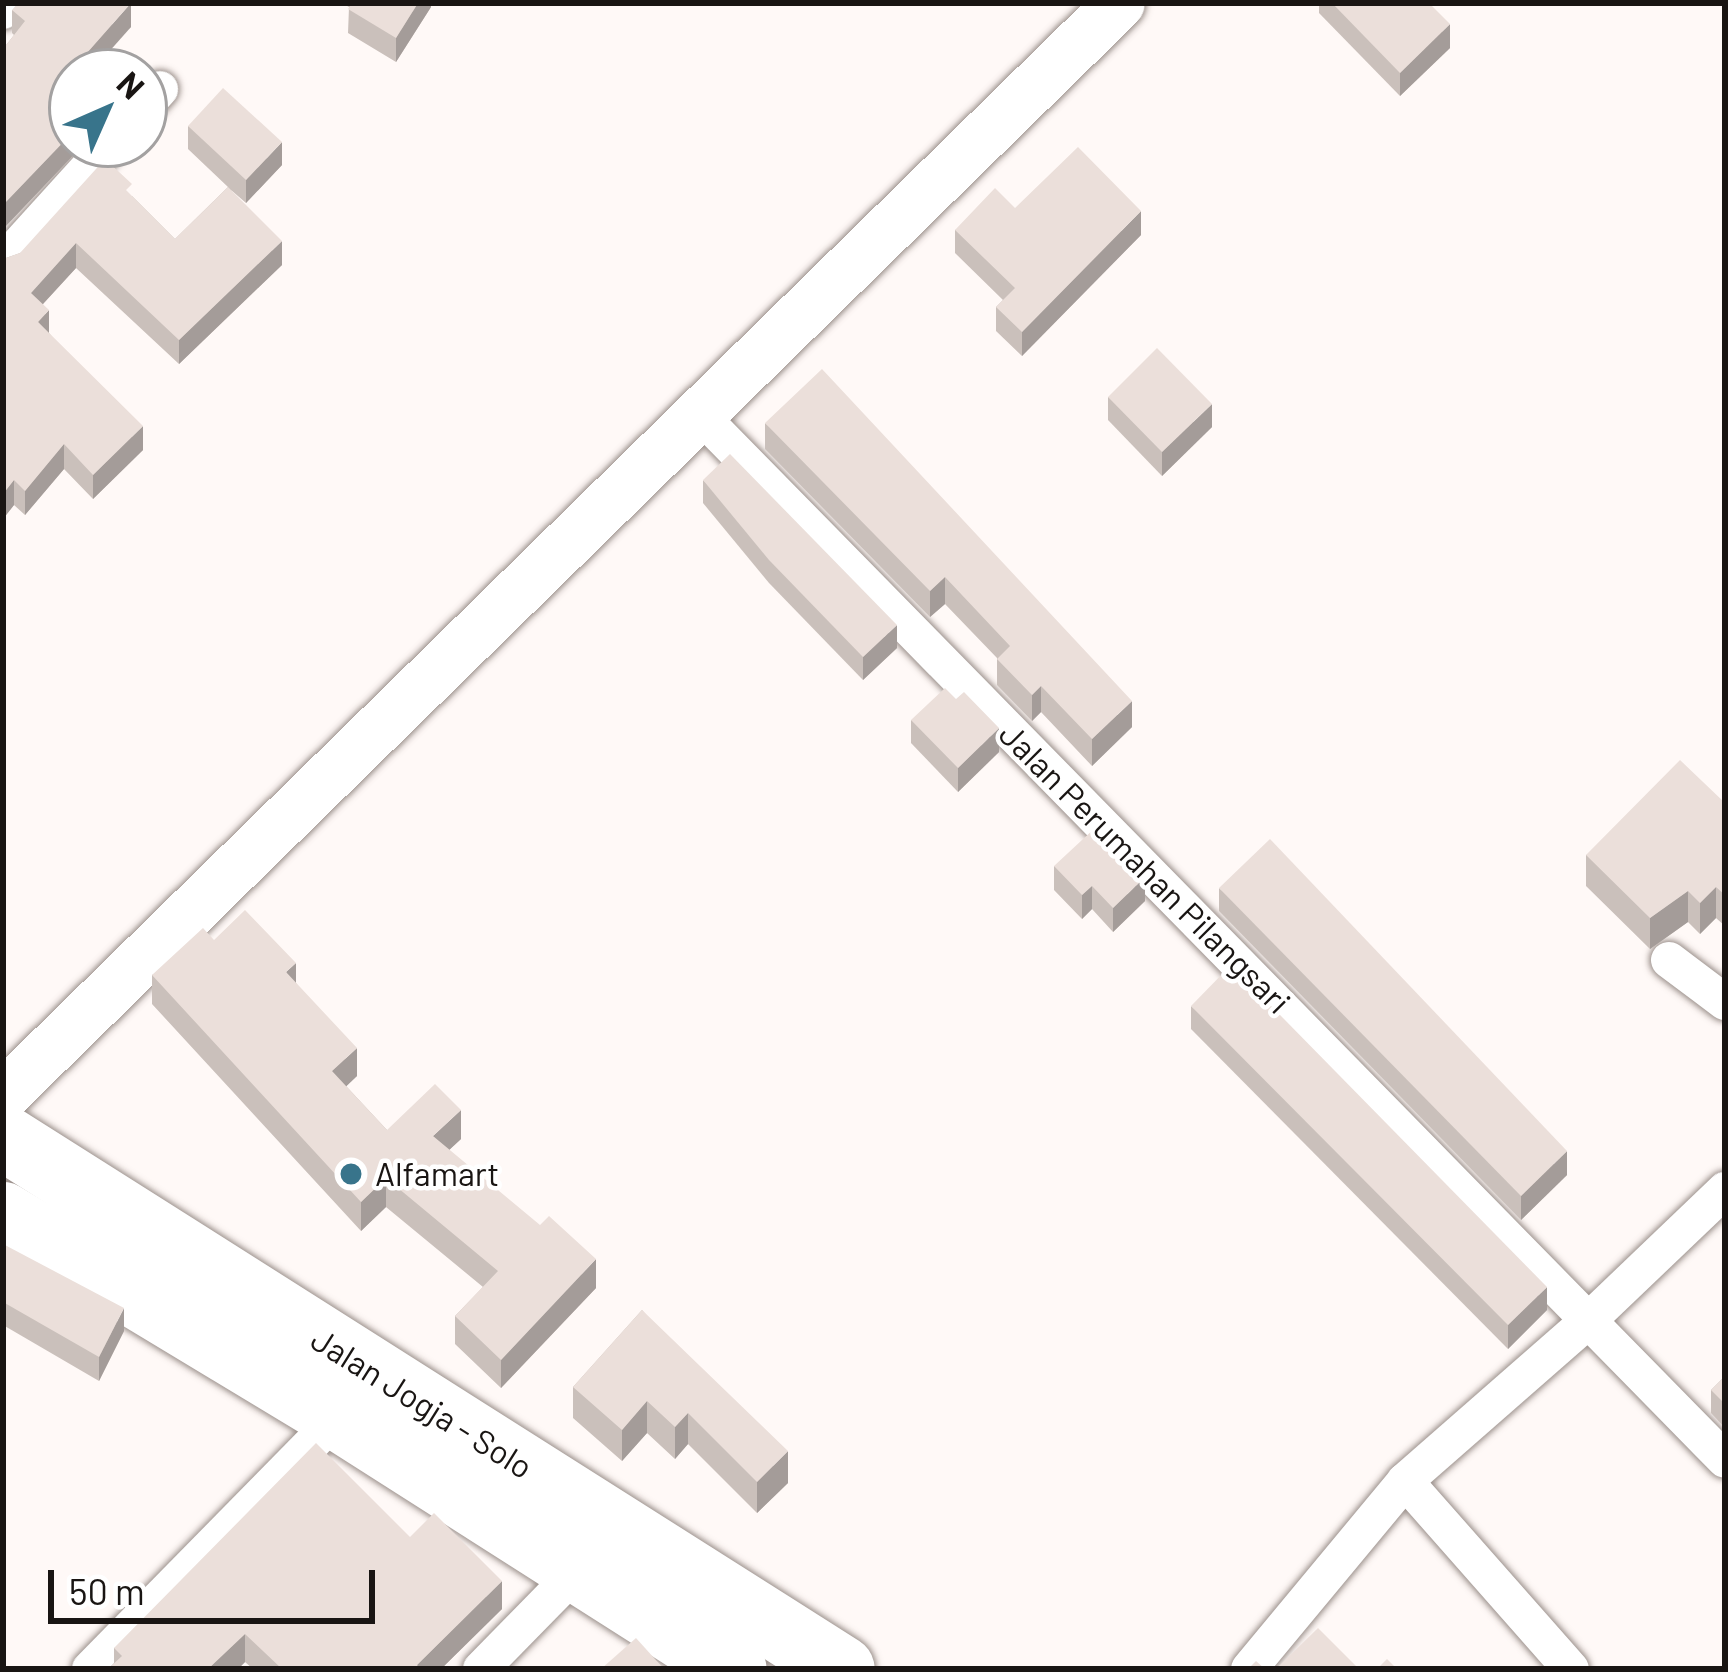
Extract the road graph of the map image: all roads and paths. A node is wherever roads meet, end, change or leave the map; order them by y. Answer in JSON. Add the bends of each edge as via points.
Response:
{"nodes":[{"id":1,"x":9,"y":3,"type":"edge"},
{"id":2,"x":1119,"y":3,"type":"edge"},
{"id":3,"x":3,"y":11,"type":"edge"},
{"id":4,"x":88,"y":168,"type":"edge"},
{"id":5,"x":3,"y":262,"type":"edge"},
{"id":6,"x":700,"y":416,"type":"junction"},
{"id":7,"x":1669,"y":959,"type":"dead end"},
{"id":8,"x":1725,"y":1002,"type":"edge"},
{"id":9,"x":3,"y":1095,"type":"edge"},
{"id":10,"x":3,"y":1137,"type":"edge"},
{"id":11,"x":1725,"y":1190,"type":"edge"},
{"id":12,"x":3,"y":1215,"type":"edge"},
{"id":13,"x":1590,"y":1319,"type":"junction"},
{"id":14,"x":338,"y":1417,"type":"junction"},
{"id":15,"x":1725,"y":1460,"type":"edge"},
{"id":16,"x":1405,"y":1481,"type":"junction"},
{"id":17,"x":578,"y":1570,"type":"junction"},
{"id":18,"x":90,"y":1669,"type":"edge"},
{"id":19,"x":481,"y":1669,"type":"edge"},
{"id":20,"x":733,"y":1669,"type":"edge"},
{"id":21,"x":842,"y":1669,"type":"edge"},
{"id":22,"x":1249,"y":1669,"type":"edge"},
{"id":23,"x":1571,"y":1669,"type":"edge"}],
"edges":[{"from":1,"to":3,"type":"street"},
{"from":2,"to":6,"type":"street"},
{"from":4,"to":5,"type":"street"},
{"from":6,"to":9,"type":"street"},
{"from":6,"to":13,"type":"street","name":"Jalan Perumahan Pilangsari"},
{"from":7,"to":8,"type":"street"},
{"from":10,"to":21,"type":"highway","name":"Jalan Jogja - Solo"},
{"from":11,"to":13,"type":"street"},
{"from":12,"to":14,"type":"highway","name":"Jalan Jogja - Solo"},
{"from":13,"to":15,"type":"street","name":"Jalan Perumahan Pilangsari"},
{"from":13,"to":16,"type":"street"},
{"from":14,"to":17,"type":"highway","name":"Jalan Jogja - Solo"},
{"from":14,"to":18,"type":"street"},
{"from":16,"to":22,"type":"street"},
{"from":16,"to":23,"type":"street"},
{"from":17,"to":19,"type":"street"},
{"from":17,"to":20,"type":"highway","name":"Jalan Jogja - Solo"}]}
